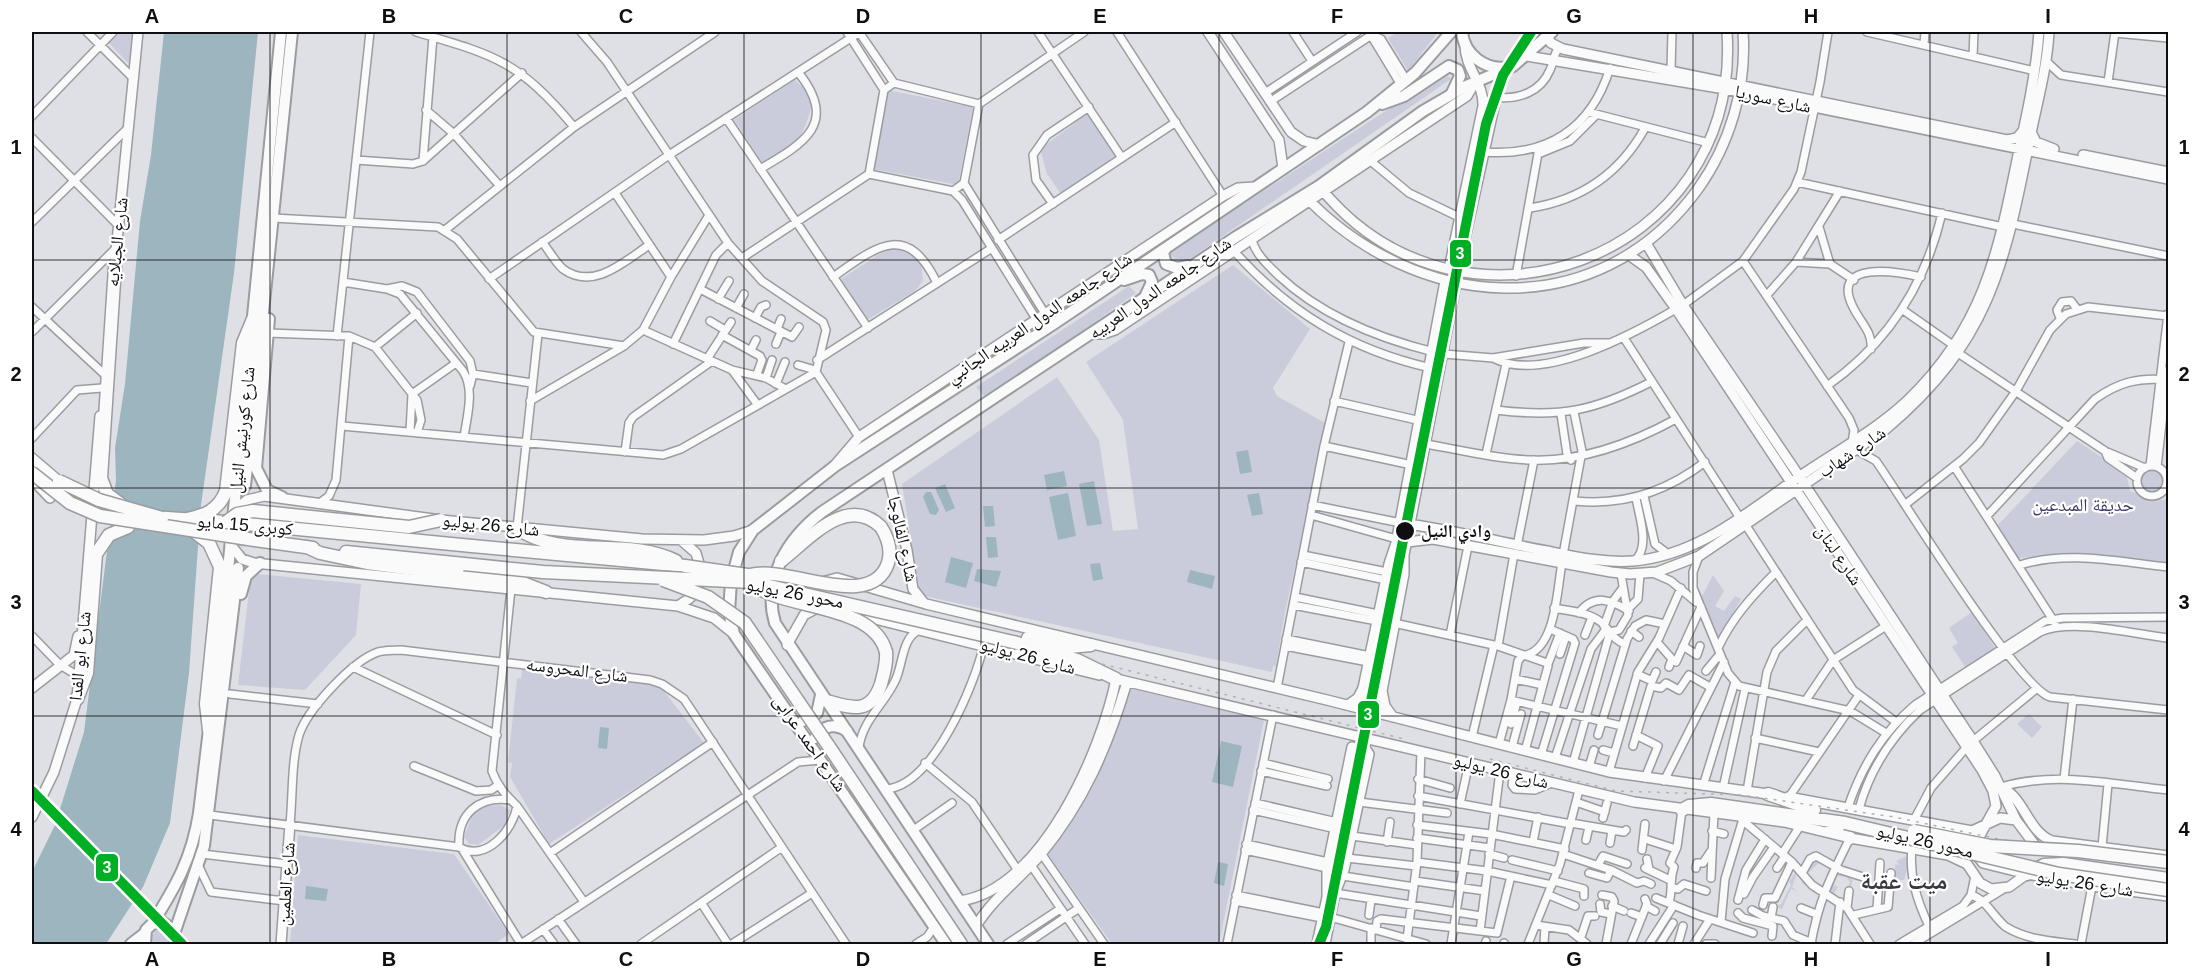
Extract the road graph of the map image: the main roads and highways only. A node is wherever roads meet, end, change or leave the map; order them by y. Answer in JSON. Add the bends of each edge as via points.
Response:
{"nodes":[{"id":1,"x":281,"y":32,"type":"edge"},
{"id":2,"x":292,"y":32,"type":"edge"},
{"id":3,"x":1451,"y":32,"type":"edge"},
{"id":4,"x":1462,"y":32,"type":"edge"},
{"id":5,"x":1549,"y":33,"type":"edge"},
{"id":6,"x":1509,"y":69,"type":"junction"},
{"id":7,"x":1447,"y":97,"type":"junction"},
{"id":8,"x":1376,"y":106,"type":"junction"},
{"id":9,"x":1166,"y":248,"type":"junction"},
{"id":10,"x":1194,"y":265,"type":"junction"},
{"id":11,"x":115,"y":267,"type":"road end"},
{"id":12,"x":268,"y":274,"type":"junction"},
{"id":13,"x":1110,"y":285,"type":"junction"},
{"id":14,"x":1144,"y":298,"type":"junction"},
{"id":15,"x":253,"y":319,"type":"joint"},
{"id":16,"x":32,"y":465,"type":"edge"},
{"id":17,"x":32,"y":473,"type":"edge"},
{"id":18,"x":258,"y":476,"type":"junction"},
{"id":19,"x":59,"y":481,"type":"road end"},
{"id":20,"x":236,"y":485,"type":"junction"},
{"id":21,"x":282,"y":497,"type":"road end"},
{"id":22,"x":50,"y":498,"type":"road end"},
{"id":23,"x":128,"y":508,"type":"junction"},
{"id":24,"x":441,"y":520,"type":"road end"},
{"id":25,"x":162,"y":522,"type":"junction"},
{"id":26,"x":226,"y":522,"type":"junction"},
{"id":27,"x":185,"y":524,"type":"junction"},
{"id":28,"x":128,"y":527,"type":"junction"},
{"id":29,"x":517,"y":528,"type":"road end"},
{"id":30,"x":753,"y":530,"type":"joint"},
{"id":31,"x":472,"y":546,"type":"joint"},
{"id":32,"x":306,"y":547,"type":"junction"},
{"id":33,"x":781,"y":561,"type":"junction"},
{"id":34,"x":260,"y":563,"type":"road end"},
{"id":35,"x":464,"y":564,"type":"joint"},
{"id":36,"x":685,"y":566,"type":"junction"},
{"id":37,"x":238,"y":568,"type":"tunnel mouth"},
{"id":38,"x":648,"y":575,"type":"junction"},
{"id":39,"x":750,"y":579,"type":"junction"},
{"id":40,"x":546,"y":592,"type":"road end"},
{"id":41,"x":1017,"y":639,"type":"junction"},
{"id":42,"x":1091,"y":645,"type":"road end"},
{"id":43,"x":1122,"y":680,"type":"road end"},
{"id":44,"x":822,"y":698,"type":"junction"},
{"id":45,"x":77,"y":699,"type":"road end"},
{"id":46,"x":794,"y":720,"type":"junction"},
{"id":47,"x":209,"y":730,"type":"junction"},
{"id":48,"x":847,"y":731,"type":"junction"},
{"id":49,"x":813,"y":747,"type":"junction"},
{"id":50,"x":214,"y":771,"type":"junction"},
{"id":51,"x":1768,"y":794,"type":"road end"},
{"id":52,"x":1682,"y":810,"type":"road end"},
{"id":53,"x":1789,"y":814,"type":"junction"},
{"id":54,"x":1847,"y":815,"type":"junction"},
{"id":55,"x":1850,"y":838,"type":"road end"},
{"id":56,"x":2037,"y":848,"type":"road end"},
{"id":57,"x":2053,"y":859,"type":"junction"},
{"id":58,"x":2169,"y":862,"type":"edge"},
{"id":59,"x":2169,"y":872,"type":"edge"},
{"id":60,"x":2027,"y":874,"type":"road end"},
{"id":61,"x":2169,"y":879,"type":"edge"},
{"id":62,"x":2169,"y":890,"type":"edge"},
{"id":63,"x":172,"y":892,"type":"junction"},
{"id":64,"x":187,"y":901,"type":"junction"},
{"id":65,"x":152,"y":924,"type":"junction"},
{"id":66,"x":176,"y":937,"type":"edge"},
{"id":67,"x":145,"y":939,"type":"edge"},
{"id":68,"x":131,"y":945,"type":"edge"},
{"id":69,"x":184,"y":945,"type":"edge"},
{"id":70,"x":946,"y":945,"type":"edge"},
{"id":71,"x":961,"y":945,"type":"edge"},
{"id":72,"x":988,"y":945,"type":"edge"}],
"edges":[{"from":1,"to":15,"type":"main road"},
{"from":2,"to":12,"type":"main road","name":"شارع كورنيش النيل"},
{"from":3,"to":8,"type":"main road","name":"شارع جامعه الدول العربيه","via":[[1431,57]]},
{"from":4,"to":6,"type":"main road","via":[[1470,53],[1485,64]]},
{"from":5,"to":6,"type":"main road","name":"شارع جامعه الدول العربيه"},
{"from":6,"to":7,"type":"main road","name":"شارع جامعه الدول العربيه"},
{"from":7,"to":8,"type":"main road","via":[[1457,87],[1460,76],[1452,66],[1443,68],[1404,96]]},
{"from":7,"to":10,"type":"main road","name":"شارع جامعه الدول العربيه","via":[[1321,189]]},
{"from":8,"to":9,"type":"main road","name":"شارع جامعه الدول العربيه"},
{"from":9,"to":10,"type":"main road","via":[[1162,254],[1166,264],[1177,268]]},
{"from":9,"to":13,"type":"main road","name":"شارع جامعه الدول العربيه"},
{"from":10,"to":14,"type":"main road","name":"شارع جامعه الدول العربيه"},
{"from":11,"to":23,"type":"highway","bridge":true,"via":[[102,484],[111,498]]},
{"from":12,"to":18,"type":"main road"},
{"from":12,"to":20,"type":"main road","name":"شارع كورنيش النيل"},
{"from":13,"to":14,"type":"main road","via":[[1145,274],[1152,282]]},
{"from":13,"to":30,"type":"main road","name":"شارع جامعه الدول العربيه","via":[[835,466]]},
{"from":14,"to":33,"type":"main road","name":"شارع جامعه الدول العربيه","via":[[803,528]]},
{"from":15,"to":20,"type":"highway","via":[[244,336]]},
{"from":16,"to":25,"type":"highway","name":"كوبرى 15 مايو","bridge":true,"via":[[57,487],[87,504]]},
{"from":17,"to":25,"type":"highway","name":"كوبرى 15 مايو","bridge":true,"via":[[56,494],[84,510],[111,519]]},
{"from":18,"to":20,"type":"main road","via":[[249,492],[241,492]]},
{"from":18,"to":21,"type":"main road","via":[[267,490]]},
{"from":19,"to":23,"type":"highway","bridge":true,"via":[[85,495]]},
{"from":20,"to":27,"type":"highway","via":[[216,508]]},
{"from":20,"to":47,"type":"main road","name":"شارع كورنيش النيل"},
{"from":22,"to":28,"type":"highway","via":[[89,520]]},
{"from":23,"to":25,"type":"highway","bridge":true},
{"from":24,"to":26,"type":"highway","bridge":true,"via":[[409,527],[248,511]]},
{"from":25,"to":27,"type":"highway","name":"كوبرى 15 مايو","bridge":true},
{"from":25,"to":28,"type":"highway","bridge":true},
{"from":26,"to":27,"type":"highway","name":"كوبرى 15 مايو"},
{"from":26,"to":31,"type":"highway","name":"كوبرى 15 مايو","bridge":true},
{"from":27,"to":32,"type":"highway","name":"كوبرى 15 مايو","bridge":true},
{"from":27,"to":47,"type":"highway","via":[[209,543],[218,559],[220,576],[206,704]]},
{"from":28,"to":45,"type":"highway","via":[[104,539],[96,554],[87,674]]},
{"from":29,"to":36,"type":"highway","via":[[551,543],[652,552]]},
{"from":30,"to":46,"type":"main road","name":"شارع احمد عرابى","via":[[739,552],[731,581],[729,612],[734,634]]},
{"from":31,"to":36,"type":"highway","name":"محور 26 يوليو"},
{"from":32,"to":35,"type":"highway","name":"كوبرى 15 مايو"},
{"from":32,"to":40,"type":"highway","via":[[367,564],[523,583]]},
{"from":33,"to":39,"type":"highway","bridge":true,"via":[[841,516],[863,516],[881,527],[889,547],[887,564],[878,578],[864,586],[847,588],[780,573]]},
{"from":33,"to":44,"type":"main road","name":"شارع احمد عرابى","via":[[771,606],[775,623]]},
{"from":34,"to":50,"type":"main road","via":[[246,576],[242,588],[223,755]]},
{"from":35,"to":38,"type":"highway","name":"محور 26 يوليو","bridge":true,"via":[[543,572]]},
{"from":36,"to":39,"type":"highway","name":"محور 26 يوليو","bridge":true},
{"from":37,"to":50,"type":"main road"},
{"from":38,"to":39,"type":"highway","name":"محور 26 يوليو","bridge":true},
{"from":38,"to":71,"type":"highway","bridge":true,"via":[[708,597],[744,623]]},
{"from":39,"to":41,"type":"highway","name":"محور 26 يوليو","bridge":true,"via":[[818,588]]},
{"from":39,"to":44,"type":"highway","bridge":true,"via":[[779,598],[866,623],[879,636],[886,652],[885,669],[878,692],[870,702],[853,708]]},
{"from":41,"to":42,"type":"highway","name":"محور 26 يوليو","via":[[1069,647]]},
{"from":41,"to":43,"type":"highway","name":"محور 26 يوليو"},
{"from":44,"to":46,"type":"main road","via":[[814,716]]},
{"from":44,"to":48,"type":"main road","name":"شارع احمد عرابى"},
{"from":46,"to":49,"type":"main road","name":"شارع احمد عرابى"},
{"from":47,"to":63,"type":"main road","name":"شارع كورنيش النيل","via":[[194,842]]},
{"from":48,"to":49,"type":"main road","via":[[837,726],[825,728],[816,736]]},
{"from":48,"to":72,"type":"main road","name":"شارع احمد عرابى"},
{"from":49,"to":70,"type":"main road","name":"شارع احمد عرابى"},
{"from":50,"to":64,"type":"main road","via":[[202,854]]},
{"from":51,"to":54,"type":"highway","name":"محور 26 يوليو","via":[[1805,808]]},
{"from":52,"to":53,"type":"highway","name":"محور 26 يوليو","via":[[1706,804]]},
{"from":53,"to":54,"type":"highway","name":"محور 26 يوليو"},
{"from":53,"to":55,"type":"highway","via":[[1836,827]]},
{"from":54,"to":58,"type":"highway","name":"محور 26 يوليو","bridge":true,"via":[[1944,832],[1999,847]]},
{"from":54,"to":62,"type":"highway","name":"محور 26 يوليو","bridge":true,"via":[[2059,874]]},
{"from":56,"to":57,"type":"highway"},
{"from":57,"to":59,"type":"highway"},
{"from":57,"to":60,"type":"highway"},
{"from":57,"to":61,"type":"highway"},
{"from":63,"to":64,"type":"main road"},
{"from":63,"to":65,"type":"main road","name":"شارع كورنيش النيل"},
{"from":64,"to":66,"type":"main road"},
{"from":65,"to":66,"type":"main road","via":[[167,924]]},
{"from":65,"to":67,"type":"main road","name":"شارع كورنيش النيل"},
{"from":66,"to":69,"type":"main road"},
{"from":67,"to":68,"type":"main road"}]}
